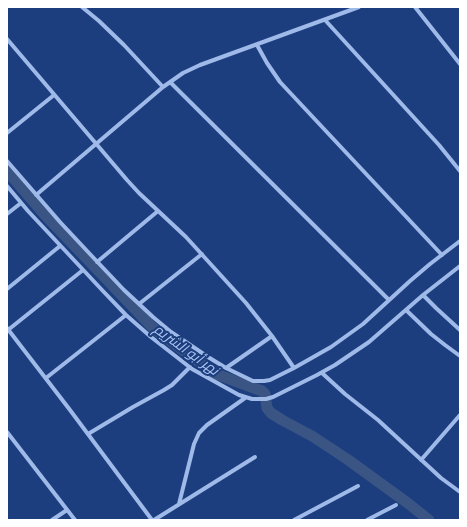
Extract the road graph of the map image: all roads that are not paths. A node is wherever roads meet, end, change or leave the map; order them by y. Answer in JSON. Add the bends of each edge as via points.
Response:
{"nodes":[{"id":1,"x":82,"y":7,"type":"edge"},
{"id":2,"x":360,"y":7,"type":"edge"},
{"id":3,"x":415,"y":7,"type":"edge"},
{"id":4,"x":325,"y":20,"type":"junction"},
{"id":5,"x":8,"y":41,"type":"edge"},
{"id":6,"x":257,"y":45,"type":"junction"},
{"id":7,"x":460,"y":64,"type":"edge"},
{"id":8,"x":170,"y":82,"type":"junction"},
{"id":9,"x":163,"y":87,"type":"junction"},
{"id":10,"x":54,"y":94,"type":"junction"},
{"id":11,"x":7,"y":132,"type":"edge"},
{"id":12,"x":96,"y":144,"type":"junction"},
{"id":13,"x":7,"y":162,"type":"edge"},
{"id":14,"x":460,"y":170,"type":"edge"},
{"id":15,"x":7,"y":186,"type":"edge"},
{"id":16,"x":36,"y":195,"type":"junction"},
{"id":17,"x":21,"y":203,"type":"junction"},
{"id":18,"x":158,"y":211,"type":"junction"},
{"id":19,"x":7,"y":214,"type":"edge"},
{"id":20,"x":460,"y":241,"type":"edge"},
{"id":21,"x":60,"y":246,"type":"junction"},
{"id":22,"x":202,"y":254,"type":"junction"},
{"id":23,"x":442,"y":255,"type":"junction"},
{"id":24,"x":97,"y":262,"type":"junction"},
{"id":25,"x":460,"y":266,"type":"edge"},
{"id":26,"x":83,"y":270,"type":"junction"},
{"id":27,"x":7,"y":290,"type":"edge"},
{"id":28,"x":423,"y":295,"type":"junction"},
{"id":29,"x":389,"y":300,"type":"junction"},
{"id":30,"x":139,"y":304,"type":"junction"},
{"id":31,"x":406,"y":310,"type":"junction"},
{"id":32,"x":126,"y":315,"type":"junction"},
{"id":33,"x":8,"y":329,"type":"edge"},
{"id":34,"x":460,"y":330,"type":"edge"},
{"id":35,"x":272,"y":336,"type":"junction"},
{"id":36,"x":460,"y":356,"type":"edge"},
{"id":37,"x":190,"y":367,"type":"junction"},
{"id":38,"x":226,"y":368,"type":"junction"},
{"id":39,"x":294,"y":368,"type":"junction"},
{"id":40,"x":322,"y":373,"type":"junction"},
{"id":41,"x":46,"y":378,"type":"junction"},
{"id":42,"x":245,"y":398,"type":"junction"},
{"id":43,"x":460,"y":415,"type":"edge"},
{"id":44,"x":7,"y":432,"type":"edge"},
{"id":45,"x":88,"y":434,"type":"junction"},
{"id":46,"x":255,"y":457,"type":"dead end"},
{"id":47,"x":421,"y":460,"type":"junction"},
{"id":48,"x":358,"y":486,"type":"dead end"},
{"id":49,"x":460,"y":492,"type":"edge"},
{"id":50,"x":179,"y":504,"type":"junction"},
{"id":51,"x":396,"y":505,"type":"dead end"},
{"id":52,"x":67,"y":510,"type":"junction"},
{"id":53,"x":52,"y":520,"type":"edge"},
{"id":54,"x":75,"y":520,"type":"edge"},
{"id":55,"x":153,"y":520,"type":"edge"},
{"id":56,"x":294,"y":520,"type":"edge"},
{"id":57,"x":367,"y":520,"type":"edge"}],
"edges":[{"from":1,"to":9,"type":"street","via":[[124,45]]},
{"from":2,"to":4,"type":"street"},
{"from":3,"to":7,"type":"street"},
{"from":4,"to":6,"type":"street"},
{"from":4,"to":14,"type":"street"},
{"from":5,"to":10,"type":"street"},
{"from":6,"to":8,"type":"street","via":[[191,69]]},
{"from":6,"to":23,"type":"street","via":[[280,82]]},
{"from":8,"to":9,"type":"street"},
{"from":8,"to":29,"type":"street"},
{"from":9,"to":12,"type":"street"},
{"from":10,"to":11,"type":"street"},
{"from":10,"to":12,"type":"street"},
{"from":12,"to":16,"type":"street"},
{"from":12,"to":18,"type":"street"},
{"from":13,"to":16,"type":"street"},
{"from":15,"to":17,"type":"street"},
{"from":16,"to":24,"type":"street"},
{"from":17,"to":19,"type":"street"},
{"from":17,"to":21,"type":"street"},
{"from":18,"to":22,"type":"street"},
{"from":18,"to":24,"type":"street"},
{"from":20,"to":23,"type":"street"},
{"from":21,"to":26,"type":"street"},
{"from":21,"to":27,"type":"street"},
{"from":22,"to":30,"type":"street"},
{"from":22,"to":35,"type":"street"},
{"from":23,"to":29,"type":"street"},
{"from":24,"to":30,"type":"street"},
{"from":25,"to":28,"type":"street"},
{"from":26,"to":32,"type":"street"},
{"from":26,"to":33,"type":"street"},
{"from":28,"to":31,"type":"street"},
{"from":28,"to":34,"type":"street"},
{"from":29,"to":39,"type":"street","via":[[347,336]]},
{"from":30,"to":38,"type":"street","via":[[171,332]]},
{"from":31,"to":36,"type":"street","via":[[431,334]]},
{"from":31,"to":40,"type":"street","via":[[363,346]]},
{"from":32,"to":37,"type":"street"},
{"from":32,"to":41,"type":"street"},
{"from":33,"to":41,"type":"street"},
{"from":35,"to":38,"type":"street"},
{"from":35,"to":39,"type":"street"},
{"from":37,"to":42,"type":"street"},
{"from":37,"to":45,"type":"street","via":[[172,385]]},
{"from":38,"to":39,"type":"street","via":[[258,381],[270,380]]},
{"from":40,"to":42,"type":"street","via":[[273,397],[259,400]]},
{"from":40,"to":47,"type":"street"},
{"from":41,"to":45,"type":"street"},
{"from":42,"to":50,"type":"street","via":[[199,433],[185,475]]},
{"from":43,"to":47,"type":"street"},
{"from":44,"to":52,"type":"street"},
{"from":45,"to":55,"type":"street"},
{"from":46,"to":50,"type":"street"},
{"from":47,"to":49,"type":"street"},
{"from":48,"to":56,"type":"street"},
{"from":50,"to":55,"type":"street"},
{"from":51,"to":57,"type":"street"},
{"from":52,"to":53,"type":"street"},
{"from":52,"to":54,"type":"street"}]}
